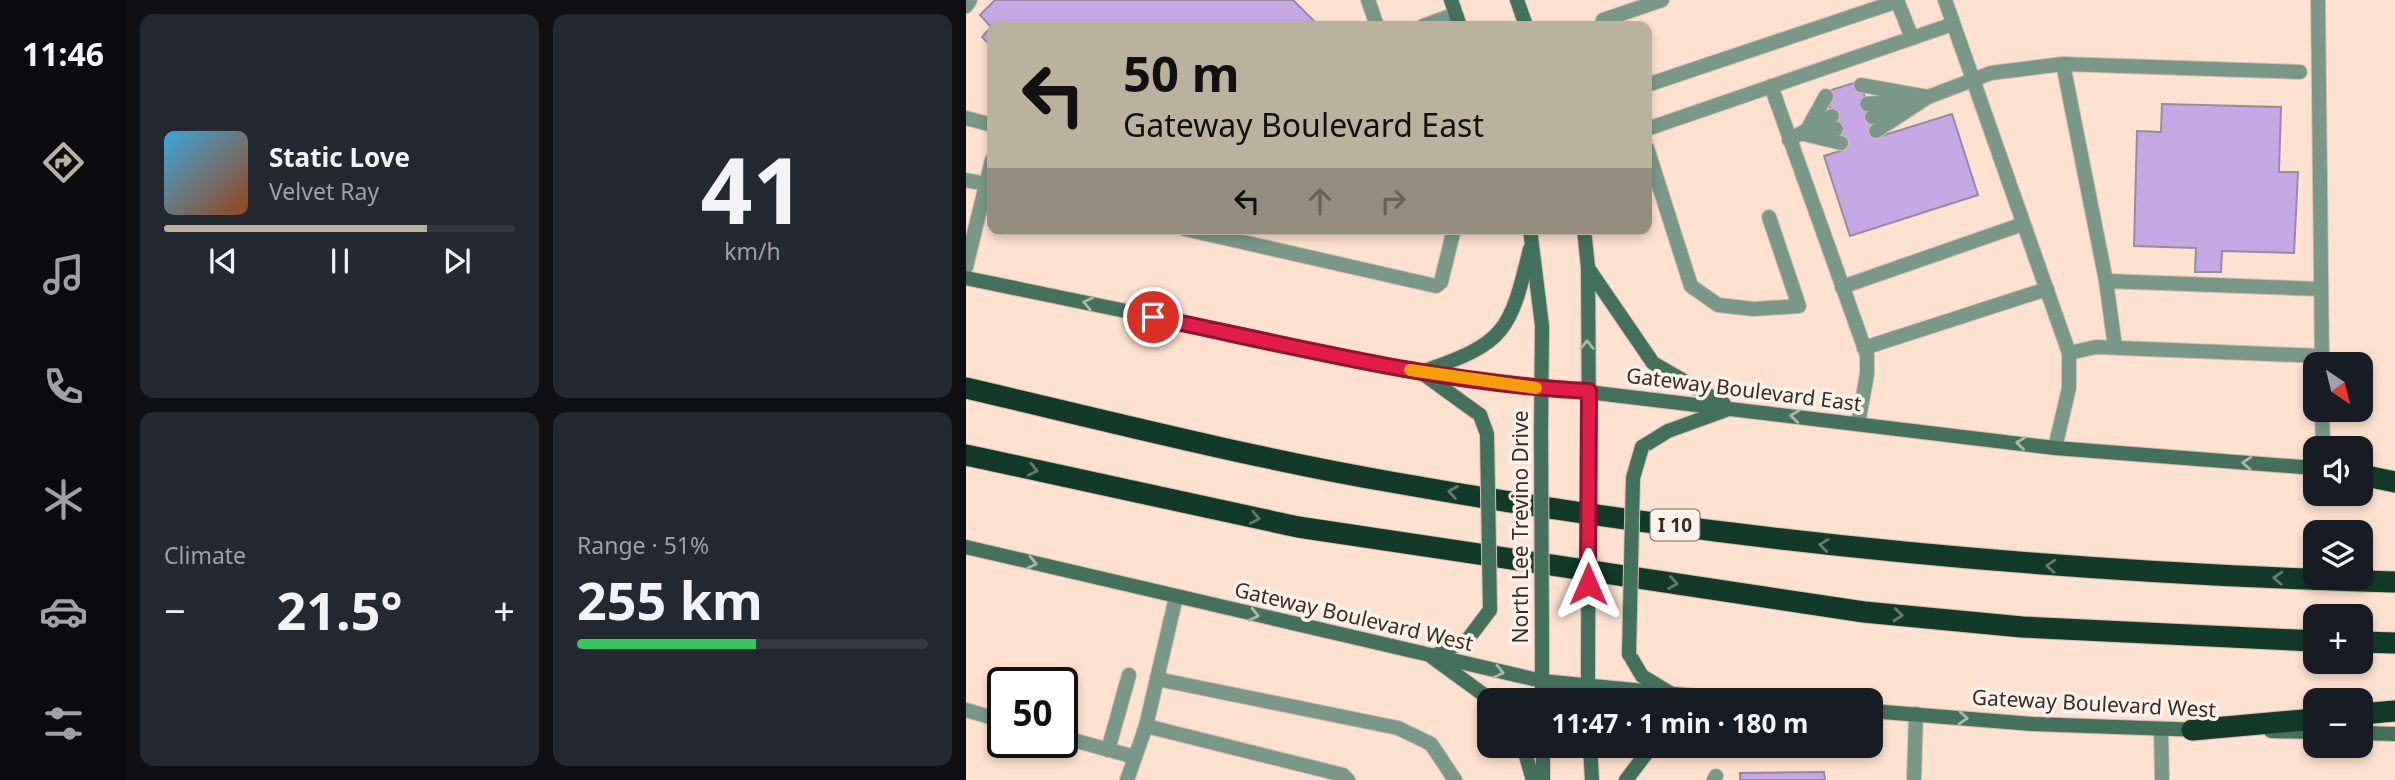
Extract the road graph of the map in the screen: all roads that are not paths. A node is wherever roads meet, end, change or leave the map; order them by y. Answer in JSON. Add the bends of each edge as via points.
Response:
{"nodes":[{"id":1,"x":970,"y":0,"type":"edge"},
{"id":2,"x":1358,"y":0,"type":"edge"},
{"id":3,"x":1662,"y":0,"type":"edge"},
{"id":4,"x":1945,"y":0,"type":"edge"},
{"id":5,"x":2318,"y":0,"type":"edge"},
{"id":6,"x":1520,"y":1,"type":"edge"},
{"id":7,"x":1897,"y":1,"type":"edge"},
{"id":8,"x":966,"y":6,"type":"edge"},
{"id":9,"x":1370,"y":6,"type":"edge"},
{"id":10,"x":1455,"y":13,"type":"edge"},
{"id":11,"x":1435,"y":21,"type":"edge"},
{"id":12,"x":1525,"y":21,"type":"edge"},
{"id":13,"x":1602,"y":21,"type":"edge"},
{"id":14,"x":1953,"y":24,"type":"junction"},
{"id":15,"x":1912,"y":38,"type":"junction"},
{"id":16,"x":2063,"y":64,"type":"junction"},
{"id":17,"x":2300,"y":72,"type":"dead end"},
{"id":18,"x":1974,"y":82,"type":"junction"},
{"id":19,"x":1652,"y":83,"type":"edge"},
{"id":20,"x":1771,"y":86,"type":"junction"},
{"id":21,"x":1928,"y":97,"type":"junction"},
{"id":22,"x":1868,"y":106,"type":"junction"},
{"id":23,"x":966,"y":118,"type":"edge"},
{"id":24,"x":987,"y":124,"type":"edge"},
{"id":25,"x":1652,"y":127,"type":"edge"},
{"id":26,"x":1804,"y":134,"type":"junction"},
{"id":27,"x":1789,"y":140,"type":"junction"},
{"id":28,"x":1652,"y":164,"type":"edge"},
{"id":29,"x":966,"y":180,"type":"edge"},
{"id":30,"x":987,"y":184,"type":"edge"},
{"id":31,"x":987,"y":191,"type":"edge"},
{"id":32,"x":1769,"y":217,"type":"dead end"},
{"id":33,"x":2024,"y":224,"type":"junction"},
{"id":34,"x":1211,"y":235,"type":"edge"},
{"id":35,"x":1453,"y":235,"type":"edge"},
{"id":36,"x":1531,"y":235,"type":"edge"},
{"id":37,"x":1531,"y":235,"type":"edge"},
{"id":38,"x":1585,"y":235,"type":"edge"},
{"id":39,"x":966,"y":267,"type":"edge"},
{"id":40,"x":1588,"y":268,"type":"junction"},
{"id":41,"x":966,"y":278,"type":"edge"},
{"id":42,"x":2106,"y":281,"type":"junction"},
{"id":43,"x":1842,"y":287,"type":"junction"},
{"id":44,"x":2046,"y":289,"type":"junction"},
{"id":45,"x":2321,"y":289,"type":"junction"},
{"id":46,"x":2115,"y":347,"type":"junction"},
{"id":47,"x":1864,"y":348,"type":"junction"},
{"id":48,"x":2322,"y":352,"type":"edge"},
{"id":49,"x":2069,"y":353,"type":"junction"},
{"id":50,"x":2303,"y":359,"type":"edge"},
{"id":51,"x":1421,"y":372,"type":"junction"},
{"id":52,"x":966,"y":388,"type":"edge"},
{"id":53,"x":1541,"y":388,"type":"junction"},
{"id":54,"x":1589,"y":391,"type":"junction"},
{"id":55,"x":1731,"y":408,"type":"junction"},
{"id":56,"x":1858,"y":424,"type":"junction"},
{"id":57,"x":2055,"y":448,"type":"junction"},
{"id":58,"x":966,"y":455,"type":"edge"},
{"id":59,"x":2303,"y":467,"type":"edge"},
{"id":60,"x":2373,"y":470,"type":"edge"},
{"id":61,"x":2395,"y":470,"type":"edge"},
{"id":62,"x":2373,"y":477,"type":"edge"},
{"id":63,"x":2395,"y":482,"type":"edge"},
{"id":64,"x":966,"y":547,"type":"edge"},
{"id":65,"x":2395,"y":582,"type":"edge"},
{"id":66,"x":1176,"y":597,"type":"junction"},
{"id":67,"x":2303,"y":640,"type":"edge"},
{"id":68,"x":2373,"y":642,"type":"edge"},
{"id":69,"x":2395,"y":643,"type":"edge"},
{"id":70,"x":1432,"y":657,"type":"junction"},
{"id":71,"x":1129,"y":675,"type":"dead end"},
{"id":72,"x":1157,"y":679,"type":"junction"},
{"id":73,"x":1542,"y":681,"type":"junction"},
{"id":74,"x":1542,"y":688,"type":"edge"},
{"id":75,"x":1569,"y":688,"type":"edge"},
{"id":76,"x":1588,"y":688,"type":"edge"},
{"id":77,"x":1662,"y":688,"type":"edge"},
{"id":78,"x":1477,"y":689,"type":"edge"},
{"id":79,"x":966,"y":710,"type":"edge"},
{"id":80,"x":2395,"y":711,"type":"edge"},
{"id":81,"x":1883,"y":712,"type":"edge"},
{"id":82,"x":2373,"y":713,"type":"edge"},
{"id":83,"x":1916,"y":714,"type":"junction"},
{"id":84,"x":987,"y":716,"type":"edge"},
{"id":85,"x":2303,"y":720,"type":"edge"},
{"id":86,"x":1146,"y":726,"type":"junction"},
{"id":87,"x":2161,"y":729,"type":"junction"},
{"id":88,"x":2192,"y":730,"type":"junction"},
{"id":89,"x":2303,"y":732,"type":"edge"},
{"id":90,"x":2373,"y":733,"type":"edge"},
{"id":91,"x":2395,"y":734,"type":"edge"},
{"id":92,"x":1078,"y":742,"type":"edge"},
{"id":93,"x":1108,"y":750,"type":"junction"},
{"id":94,"x":1135,"y":757,"type":"junction"},
{"id":95,"x":1527,"y":758,"type":"edge"},
{"id":96,"x":1543,"y":758,"type":"edge"},
{"id":97,"x":1591,"y":758,"type":"edge"},
{"id":98,"x":1643,"y":758,"type":"edge"},
{"id":99,"x":1127,"y":780,"type":"edge"},
{"id":100,"x":1348,"y":780,"type":"edge"},
{"id":101,"x":1455,"y":780,"type":"edge"},
{"id":102,"x":1533,"y":780,"type":"edge"},
{"id":103,"x":1543,"y":780,"type":"edge"},
{"id":104,"x":1592,"y":780,"type":"edge"},
{"id":105,"x":1626,"y":780,"type":"edge"},
{"id":106,"x":1914,"y":780,"type":"edge"},
{"id":107,"x":2162,"y":780,"type":"edge"}],
"edges":[{"from":1,"to":8,"type":"lane"},
{"from":2,"to":9,"type":"lane"},
{"from":3,"to":13,"type":"lane"},
{"from":4,"to":14,"type":"lane"},
{"from":5,"to":45,"type":"lane"},
{"from":6,"to":12,"type":"main road"},
{"from":7,"to":15,"type":"lane"},
{"from":7,"to":19,"type":"lane"},
{"from":10,"to":11,"type":"lane"},
{"from":14,"to":15,"type":"lane"},
{"from":14,"to":18,"type":"lane"},
{"from":15,"to":20,"type":"lane"},
{"from":16,"to":17,"type":"lane"},
{"from":16,"to":18,"type":"lane","via":[[1991,73]]},
{"from":16,"to":42,"type":"lane"},
{"from":18,"to":21,"type":"lane"},
{"from":18,"to":33,"type":"lane"},
{"from":20,"to":25,"type":"lane"},
{"from":20,"to":27,"type":"lane"},
{"from":21,"to":22,"type":"lane"},
{"from":21,"to":22,"type":"lane"},
{"from":21,"to":22,"type":"lane"},
{"from":23,"to":24,"type":"lane"},
{"from":26,"to":26,"type":"lane","via":[[1833,118]]},
{"from":26,"to":27,"type":"lane"},
{"from":27,"to":43,"type":"lane"},
{"from":28,"to":32,"type":"lane","via":[[1691,286],[1718,305],[1755,309],[1799,306]]},
{"from":29,"to":30,"type":"lane"},
{"from":31,"to":39,"type":"lane"},
{"from":33,"to":43,"type":"lane"},
{"from":33,"to":44,"type":"lane"},
{"from":34,"to":35,"type":"lane","via":[[1436,286],[1441,282]]},
{"from":36,"to":51,"type":"main road","via":[[1515,309],[1502,329],[1464,357]]},
{"from":37,"to":53,"type":"main road","name":"North Lee Trevino Drive","via":[[1542,326]]},
{"from":38,"to":40,"type":"main road"},
{"from":54,"to":40,"type":"main road","one_way":true},
{"from":40,"to":55,"type":"main road","via":[[1653,363]]},
{"from":51,"to":41,"type":"main road","name":"Gateway Boulevard East","one_way":true},
{"from":42,"to":45,"type":"lane"},
{"from":42,"to":46,"type":"lane"},
{"from":43,"to":47,"type":"lane"},
{"from":44,"to":47,"type":"lane"},
{"from":44,"to":49,"type":"lane"},
{"from":45,"to":48,"type":"lane"},
{"from":46,"to":49,"type":"lane"},
{"from":46,"to":50,"type":"lane"},
{"from":47,"to":56,"type":"lane","via":[[1867,374]]},
{"from":49,"to":57,"type":"lane","via":[[2069,388]]},
{"from":51,"to":53,"type":"main road","name":"Gateway Boulevard East"},
{"from":51,"to":70,"type":"main road","bridge":true,"via":[[1480,415],[1487,434],[1490,610],[1468,639]]},
{"from":65,"to":52,"type":"highway","number":"I 10","one_way":true,"via":[[2062,567],[1739,535],[1317,468]]},
{"from":53,"to":54,"type":"main road","name":"Gateway Boulevard East"},
{"from":53,"to":73,"type":"main road","name":"North Lee Trevino Drive","bridge":true},
{"from":54,"to":55,"type":"main road","name":"Gateway Boulevard East"},
{"from":54,"to":76,"type":"main road","bridge":true},
{"from":56,"to":55,"type":"main road","name":"Gateway Boulevard East","one_way":true},
{"from":55,"to":77,"type":"main road","bridge":true,"via":[[1668,431],[1642,447],[1633,478],[1629,654],[1642,676]]},
{"from":57,"to":56,"type":"main road","name":"Gateway Boulevard East","one_way":true},
{"from":59,"to":57,"type":"main road","name":"Gateway Boulevard East","one_way":true},
{"from":58,"to":67,"type":"highway","one_way":true,"via":[[1298,527],[1864,612],[2022,627]]},
{"from":60,"to":61,"type":"main road"},
{"from":62,"to":63,"type":"highway"},
{"from":64,"to":66,"type":"main road","name":"Gateway Boulevard West","one_way":true},
{"from":66,"to":70,"type":"main road","name":"Gateway Boulevard West","one_way":true},
{"from":66,"to":72,"type":"lane"},
{"from":68,"to":69,"type":"highway"},
{"from":70,"to":73,"type":"main road","name":"Gateway Boulevard West","one_way":true},
{"from":70,"to":78,"type":"main road"},
{"from":71,"to":93,"type":"lane"},
{"from":72,"to":86,"type":"lane"},
{"from":72,"to":101,"type":"lane","via":[[1398,728],[1431,744]]},
{"from":73,"to":74,"type":"main road","name":"North Lee Trevino Drive"},
{"from":73,"to":75,"type":"main road","name":"Gateway Boulevard West"},
{"from":79,"to":84,"type":"lane"},
{"from":80,"to":82,"type":"highway"},
{"from":81,"to":83,"type":"main road","name":"Gateway Boulevard West"},
{"from":83,"to":87,"type":"main road","name":"Gateway Boulevard West","one_way":true},
{"from":83,"to":106,"type":"lane"},
{"from":85,"to":88,"type":"highway"},
{"from":86,"to":94,"type":"lane"},
{"from":86,"to":100,"type":"lane","via":[[1343,775]]},
{"from":87,"to":88,"type":"main road","name":"Gateway Boulevard West"},
{"from":87,"to":107,"type":"lane"},
{"from":88,"to":89,"type":"main road","name":"Gateway Boulevard West"},
{"from":90,"to":91,"type":"main road"},
{"from":92,"to":93,"type":"lane"},
{"from":93,"to":94,"type":"lane"},
{"from":94,"to":99,"type":"lane"},
{"from":95,"to":102,"type":"main road"},
{"from":96,"to":103,"type":"main road"},
{"from":97,"to":104,"type":"main road"},
{"from":98,"to":105,"type":"main road"}]}
